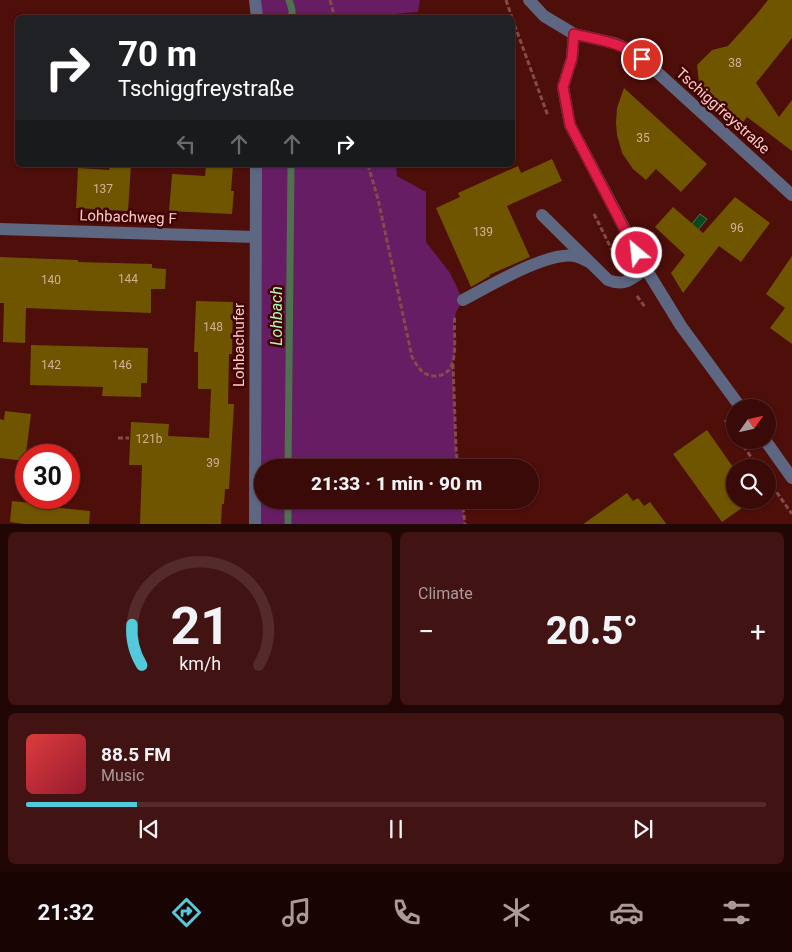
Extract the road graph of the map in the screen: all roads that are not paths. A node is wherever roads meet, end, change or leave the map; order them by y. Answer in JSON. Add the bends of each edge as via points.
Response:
{"nodes":[{"id":1,"x":254,"y":0,"type":"edge"},
{"id":2,"x":529,"y":0,"type":"edge"},
{"id":3,"x":256,"y":15,"type":"edge"},
{"id":4,"x":574,"y":34,"type":"junction"},
{"id":5,"x":256,"y":167,"type":"edge"},
{"id":6,"x":792,"y":195,"type":"edge"},
{"id":7,"x":542,"y":215,"type":"dead end"},
{"id":8,"x":0,"y":229,"type":"edge"},
{"id":9,"x":255,"y":237,"type":"junction"},
{"id":10,"x":589,"y":262,"type":"junction"},
{"id":11,"x":646,"y":269,"type":"junction"},
{"id":12,"x":463,"y":300,"type":"road end"},
{"id":13,"x":734,"y":399,"type":"edge"},
{"id":14,"x":771,"y":449,"type":"edge"},
{"id":15,"x":792,"y":478,"type":"edge"},
{"id":16,"x":255,"y":524,"type":"edge"}],
"edges":[{"from":1,"to":3,"type":"street"},
{"from":2,"to":4,"type":"street","name":"Tschiggfreystraße","via":[[544,16]]},
{"from":4,"to":6,"type":"street","name":"Tschiggfreystraße","via":[[614,43],[635,52]]},
{"from":4,"to":11,"type":"street","via":[[572,58],[563,87],[570,125]]},
{"from":5,"to":9,"type":"street","name":"Lohbachufer"},
{"from":7,"to":10,"type":"street"},
{"from":8,"to":9,"type":"street","name":"Lohbachweg F"},
{"from":9,"to":16,"type":"street","name":"Lohbachufer"},
{"from":10,"to":11,"type":"street","via":[[608,280],[618,284]]},
{"from":10,"to":12,"type":"street","via":[[574,256],[555,257],[534,264]]},
{"from":11,"to":13,"type":"street","via":[[681,326]]},
{"from":14,"to":15,"type":"street"}]}
